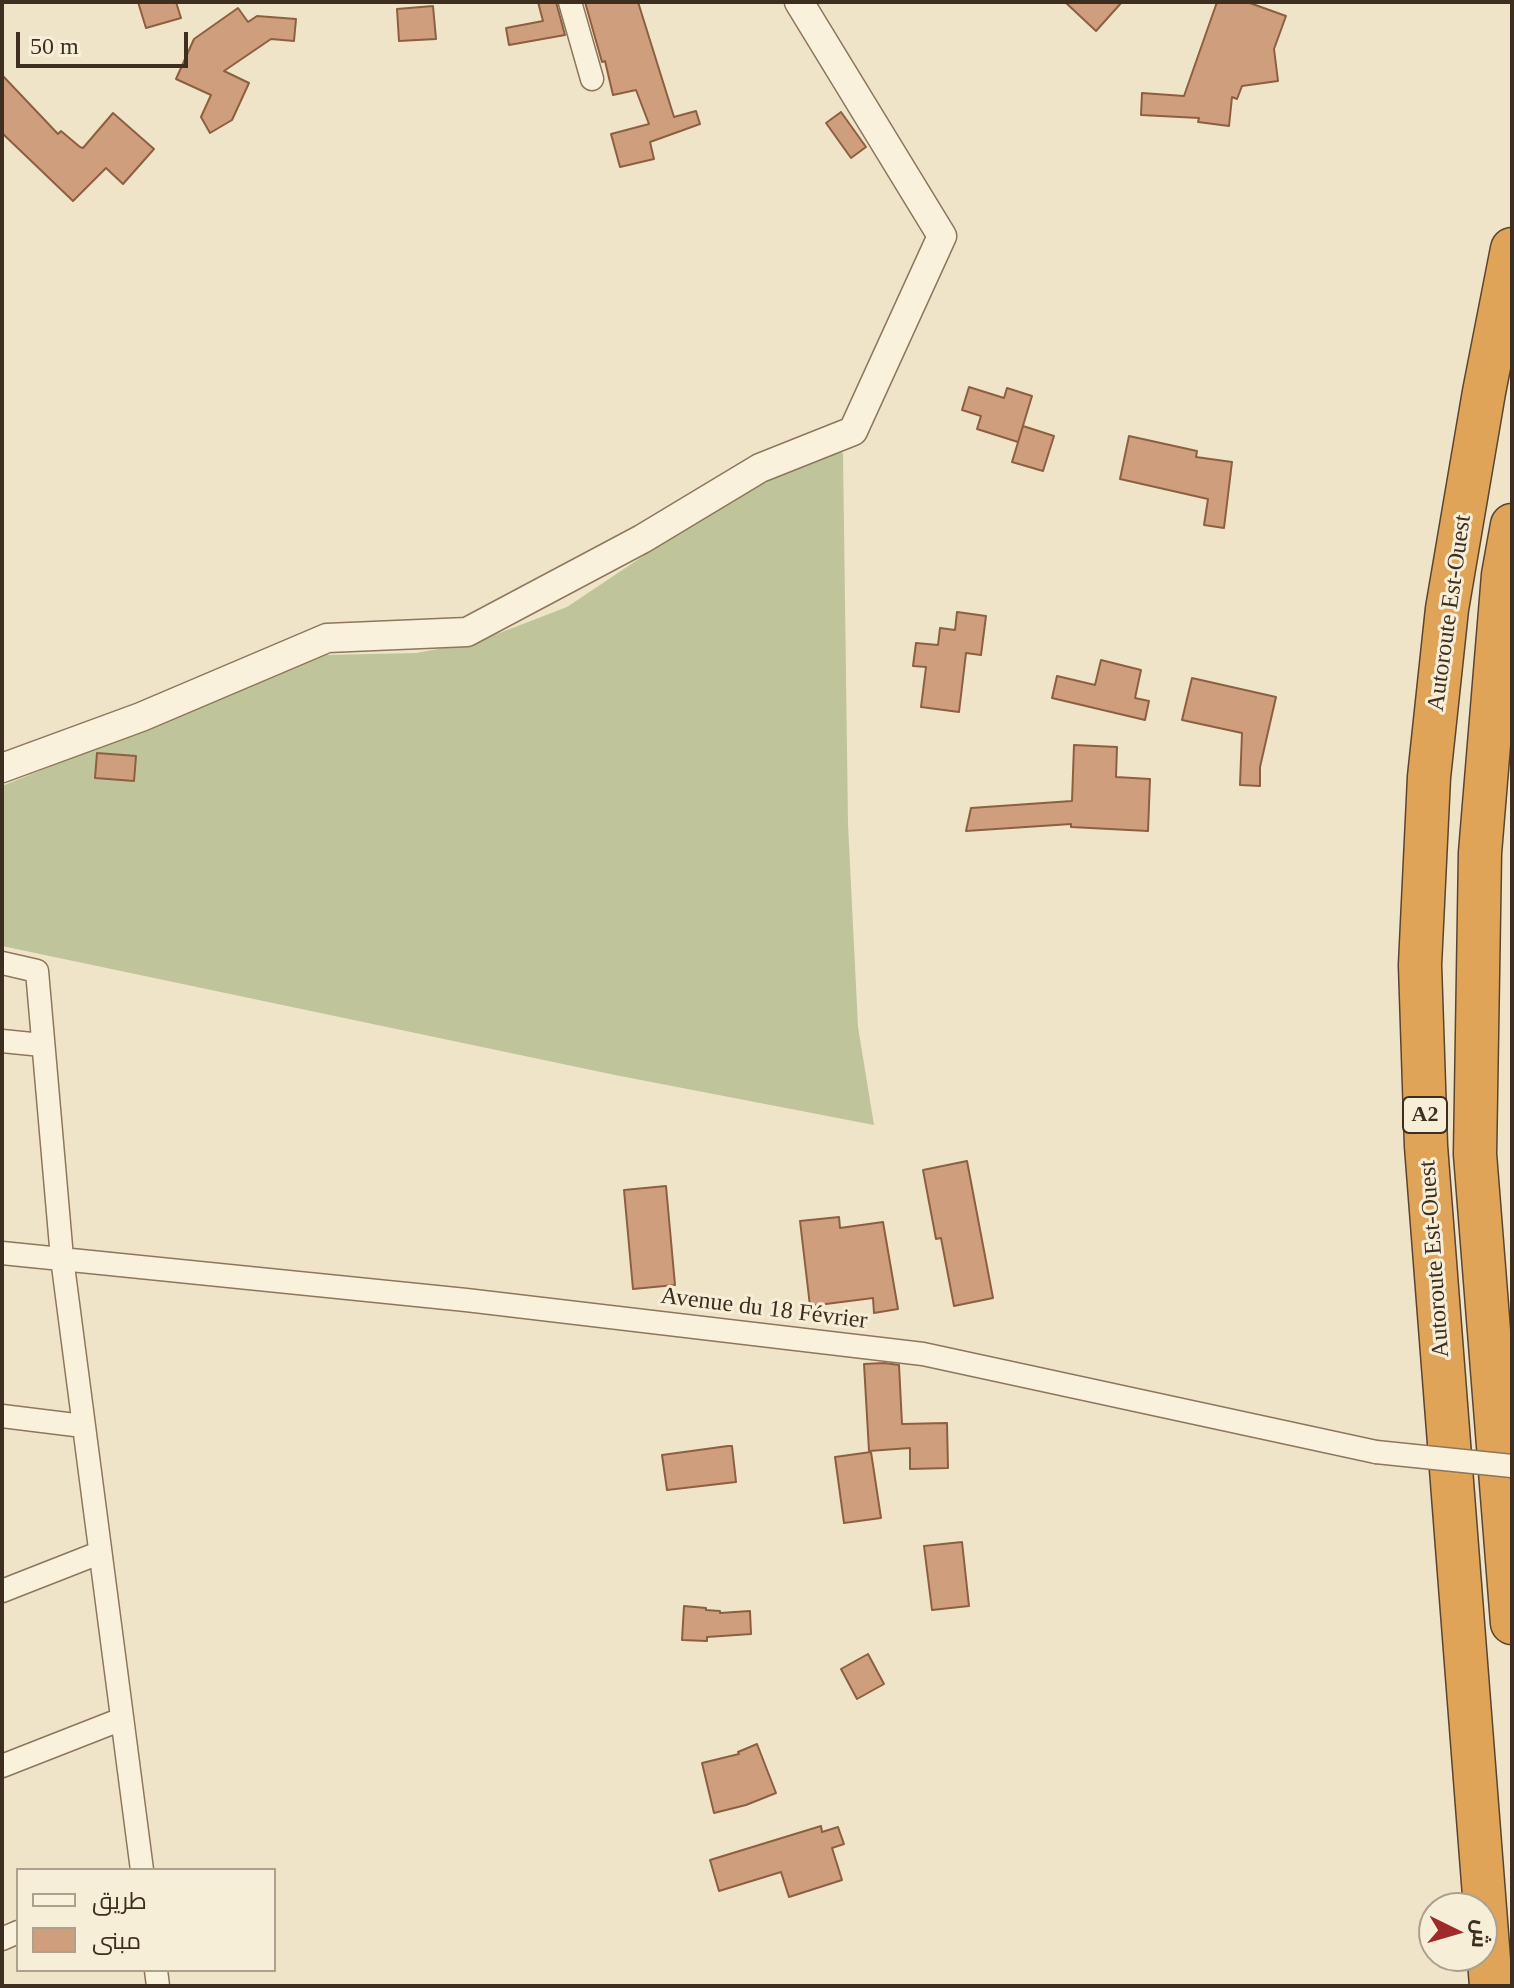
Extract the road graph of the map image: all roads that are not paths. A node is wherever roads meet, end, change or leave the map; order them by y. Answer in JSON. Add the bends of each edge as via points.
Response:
{"nodes":[{"id":1,"x":570,"y":2,"type":"edge"},
{"id":2,"x":799,"y":2,"type":"edge"},
{"id":3,"x":592,"y":79,"type":"dead end"},
{"id":4,"x":1512,"y":249,"type":"edge"},
{"id":5,"x":1512,"y":525,"type":"edge"},
{"id":6,"x":2,"y":768,"type":"edge"},
{"id":7,"x":2,"y":963,"type":"edge"},
{"id":8,"x":2,"y":1041,"type":"edge"},
{"id":9,"x":42,"y":1045,"type":"junction"},
{"id":10,"x":2,"y":1253,"type":"edge"},
{"id":11,"x":62,"y":1258,"type":"junction"},
{"id":12,"x":2,"y":1416,"type":"edge"},
{"id":13,"x":83,"y":1426,"type":"junction"},
{"id":14,"x":1512,"y":1466,"type":"edge"},
{"id":15,"x":99,"y":1553,"type":"junction"},
{"id":16,"x":2,"y":1591,"type":"edge"},
{"id":17,"x":1512,"y":1623,"type":"edge"},
{"id":18,"x":122,"y":1719,"type":"junction"},
{"id":19,"x":2,"y":1766,"type":"edge"},
{"id":20,"x":142,"y":1868,"type":"edge"},
{"id":21,"x":1491,"y":1986,"type":"edge"}],
"edges":[{"from":1,"to":3,"type":"street"},
{"from":2,"to":6,"type":"street","via":[[942,236],[853,431],[760,468],[642,539],[467,632],[327,638],[141,717]]},
{"from":4,"to":21,"type":"highway","name":"Autoroute Est-Ouest","number":"A2","via":[[1447,609],[1429,777],[1420,965],[1426,1146]]},
{"from":5,"to":17,"type":"highway","name":"Autoroute Est-Ouest","number":"A2","via":[[1503,575],[1480,853],[1475,1154]]},
{"from":7,"to":9,"type":"street","via":[[37,971]]},
{"from":8,"to":9,"type":"street"},
{"from":9,"to":11,"type":"street"},
{"from":10,"to":11,"type":"street","name":"Avenue du 18 Février"},
{"from":11,"to":13,"type":"street"},
{"from":11,"to":14,"type":"street","name":"Avenue du 18 Février","bridge":true,"via":[[923,1354],[1376,1452]]},
{"from":12,"to":13,"type":"street"},
{"from":13,"to":15,"type":"street"},
{"from":15,"to":16,"type":"street"},
{"from":15,"to":18,"type":"street"},
{"from":18,"to":19,"type":"street"},
{"from":18,"to":20,"type":"street"}]}
